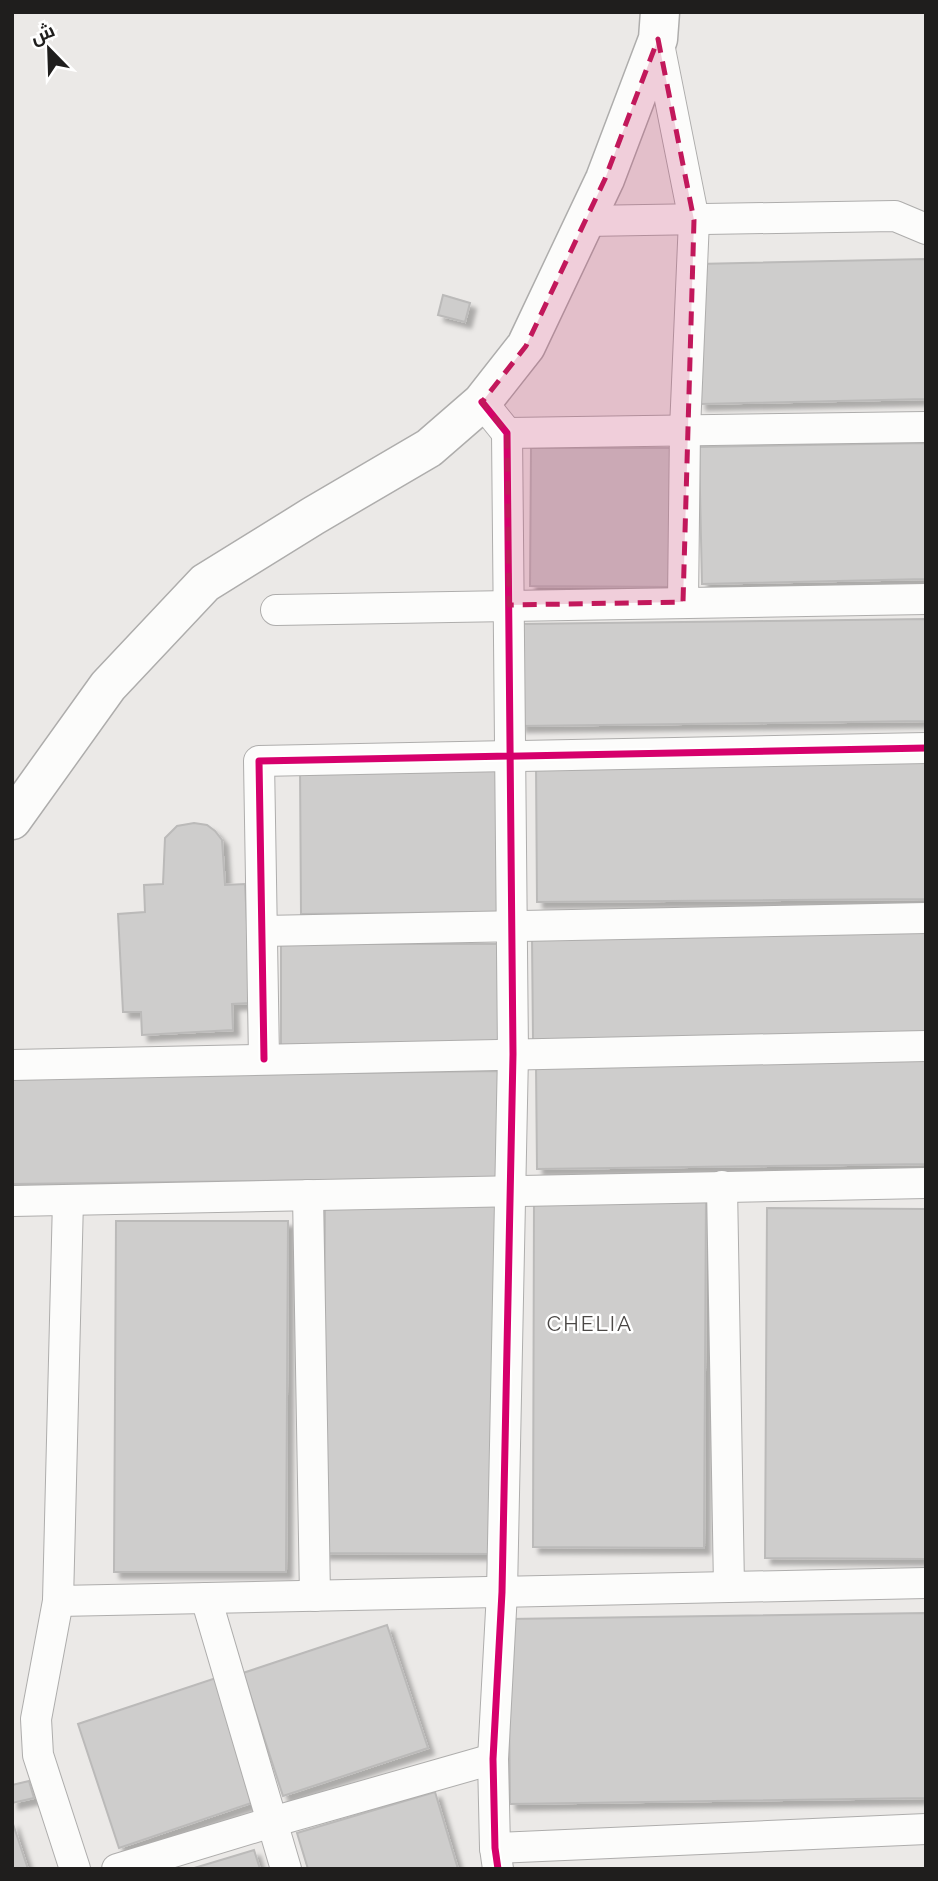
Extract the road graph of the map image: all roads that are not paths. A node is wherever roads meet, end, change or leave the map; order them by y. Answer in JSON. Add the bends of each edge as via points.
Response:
{"nodes":[{"id":1,"x":659,"y":26,"type":"edge"},
{"id":2,"x":694,"y":220,"type":"junction"},
{"id":3,"x":585,"y":221,"type":"junction"},
{"id":4,"x":926,"y":229,"type":"edge"},
{"id":5,"x":482,"y":402,"type":"junction"},
{"id":6,"x":926,"y":427,"type":"edge"},
{"id":7,"x":685,"y":429,"type":"junction"},
{"id":8,"x":507,"y":433,"type":"junction"},
{"id":9,"x":926,"y":598,"type":"edge"},
{"id":10,"x":683,"y":602,"type":"junction"},
{"id":11,"x":509,"y":605,"type":"junction"},
{"id":12,"x":276,"y":610,"type":"dead end"},
{"id":13,"x":926,"y":748,"type":"edge"},
{"id":14,"x":512,"y":756,"type":"junction"},
{"id":15,"x":12,"y":820,"type":"edge"},
{"id":16,"x":926,"y":918,"type":"edge"},
{"id":17,"x":513,"y":926,"type":"junction"},
{"id":18,"x":262,"y":931,"type":"junction"},
{"id":19,"x":926,"y":1046,"type":"edge"},
{"id":20,"x":513,"y":1054,"type":"junction"},
{"id":21,"x":264,"y":1059,"type":"junction"},
{"id":22,"x":12,"y":1065,"type":"edge"},
{"id":23,"x":926,"y":1183,"type":"edge"},
{"id":24,"x":722,"y":1186,"type":"junction"},
{"id":25,"x":510,"y":1190,"type":"junction"},
{"id":26,"x":308,"y":1195,"type":"junction"},
{"id":27,"x":68,"y":1200,"type":"junction"},
{"id":28,"x":12,"y":1201,"type":"edge"},
{"id":29,"x":926,"y":1583,"type":"edge"},
{"id":30,"x":729,"y":1587,"type":"junction"},
{"id":31,"x":502,"y":1592,"type":"junction"},
{"id":32,"x":314,"y":1595,"type":"junction"},
{"id":33,"x":206,"y":1598,"type":"junction"},
{"id":34,"x":58,"y":1601,"type":"junction"},
{"id":35,"x":493,"y":1759,"type":"junction"},
{"id":36,"x":272,"y":1822,"type":"junction"},
{"id":37,"x":926,"y":1829,"type":"edge"},
{"id":38,"x":496,"y":1858,"type":"edge"},
{"id":39,"x":75,"y":1869,"type":"edge"},
{"id":40,"x":117,"y":1869,"type":"edge"},
{"id":41,"x":286,"y":1869,"type":"edge"}],
"edges":[{"from":1,"to":2,"type":"street"},
{"from":1,"to":3,"type":"main road","via":[[605,179]]},
{"from":2,"to":3,"type":"street"},
{"from":2,"to":4,"type":"street","via":[[895,216]]},
{"from":2,"to":7,"type":"street"},
{"from":3,"to":5,"type":"main road","via":[[526,346]]},
{"from":5,"to":8,"type":"street"},
{"from":5,"to":15,"type":"main road","via":[[429,448],[205,583],[108,686]]},
{"from":6,"to":7,"type":"street"},
{"from":7,"to":8,"type":"street"},
{"from":7,"to":10,"type":"street"},
{"from":8,"to":11,"type":"street"},
{"from":9,"to":10,"type":"street"},
{"from":10,"to":11,"type":"street"},
{"from":11,"to":12,"type":"street"},
{"from":11,"to":14,"type":"street"},
{"from":13,"to":14,"type":"street"},
{"from":14,"to":17,"type":"street"},
{"from":14,"to":18,"type":"street","via":[[259,761]]},
{"from":16,"to":17,"type":"street"},
{"from":17,"to":18,"type":"street"},
{"from":17,"to":20,"type":"street"},
{"from":18,"to":21,"type":"street"},
{"from":19,"to":20,"type":"street"},
{"from":20,"to":21,"type":"street"},
{"from":20,"to":25,"type":"street"},
{"from":21,"to":22,"type":"street"},
{"from":23,"to":24,"type":"street"},
{"from":24,"to":25,"type":"street"},
{"from":24,"to":30,"type":"street"},
{"from":25,"to":26,"type":"street"},
{"from":25,"to":31,"type":"street"},
{"from":26,"to":27,"type":"street"},
{"from":26,"to":32,"type":"street"},
{"from":27,"to":28,"type":"street"},
{"from":27,"to":34,"type":"street"},
{"from":29,"to":30,"type":"street"},
{"from":30,"to":31,"type":"street"},
{"from":31,"to":32,"type":"street"},
{"from":31,"to":35,"type":"street"},
{"from":32,"to":33,"type":"street"},
{"from":33,"to":34,"type":"street"},
{"from":33,"to":36,"type":"street"},
{"from":34,"to":39,"type":"street","via":[[36,1719],[38,1755]]},
{"from":35,"to":36,"type":"street"},
{"from":35,"to":38,"type":"street"},
{"from":36,"to":40,"type":"street"},
{"from":36,"to":41,"type":"street"},
{"from":37,"to":38,"type":"street"}]}
